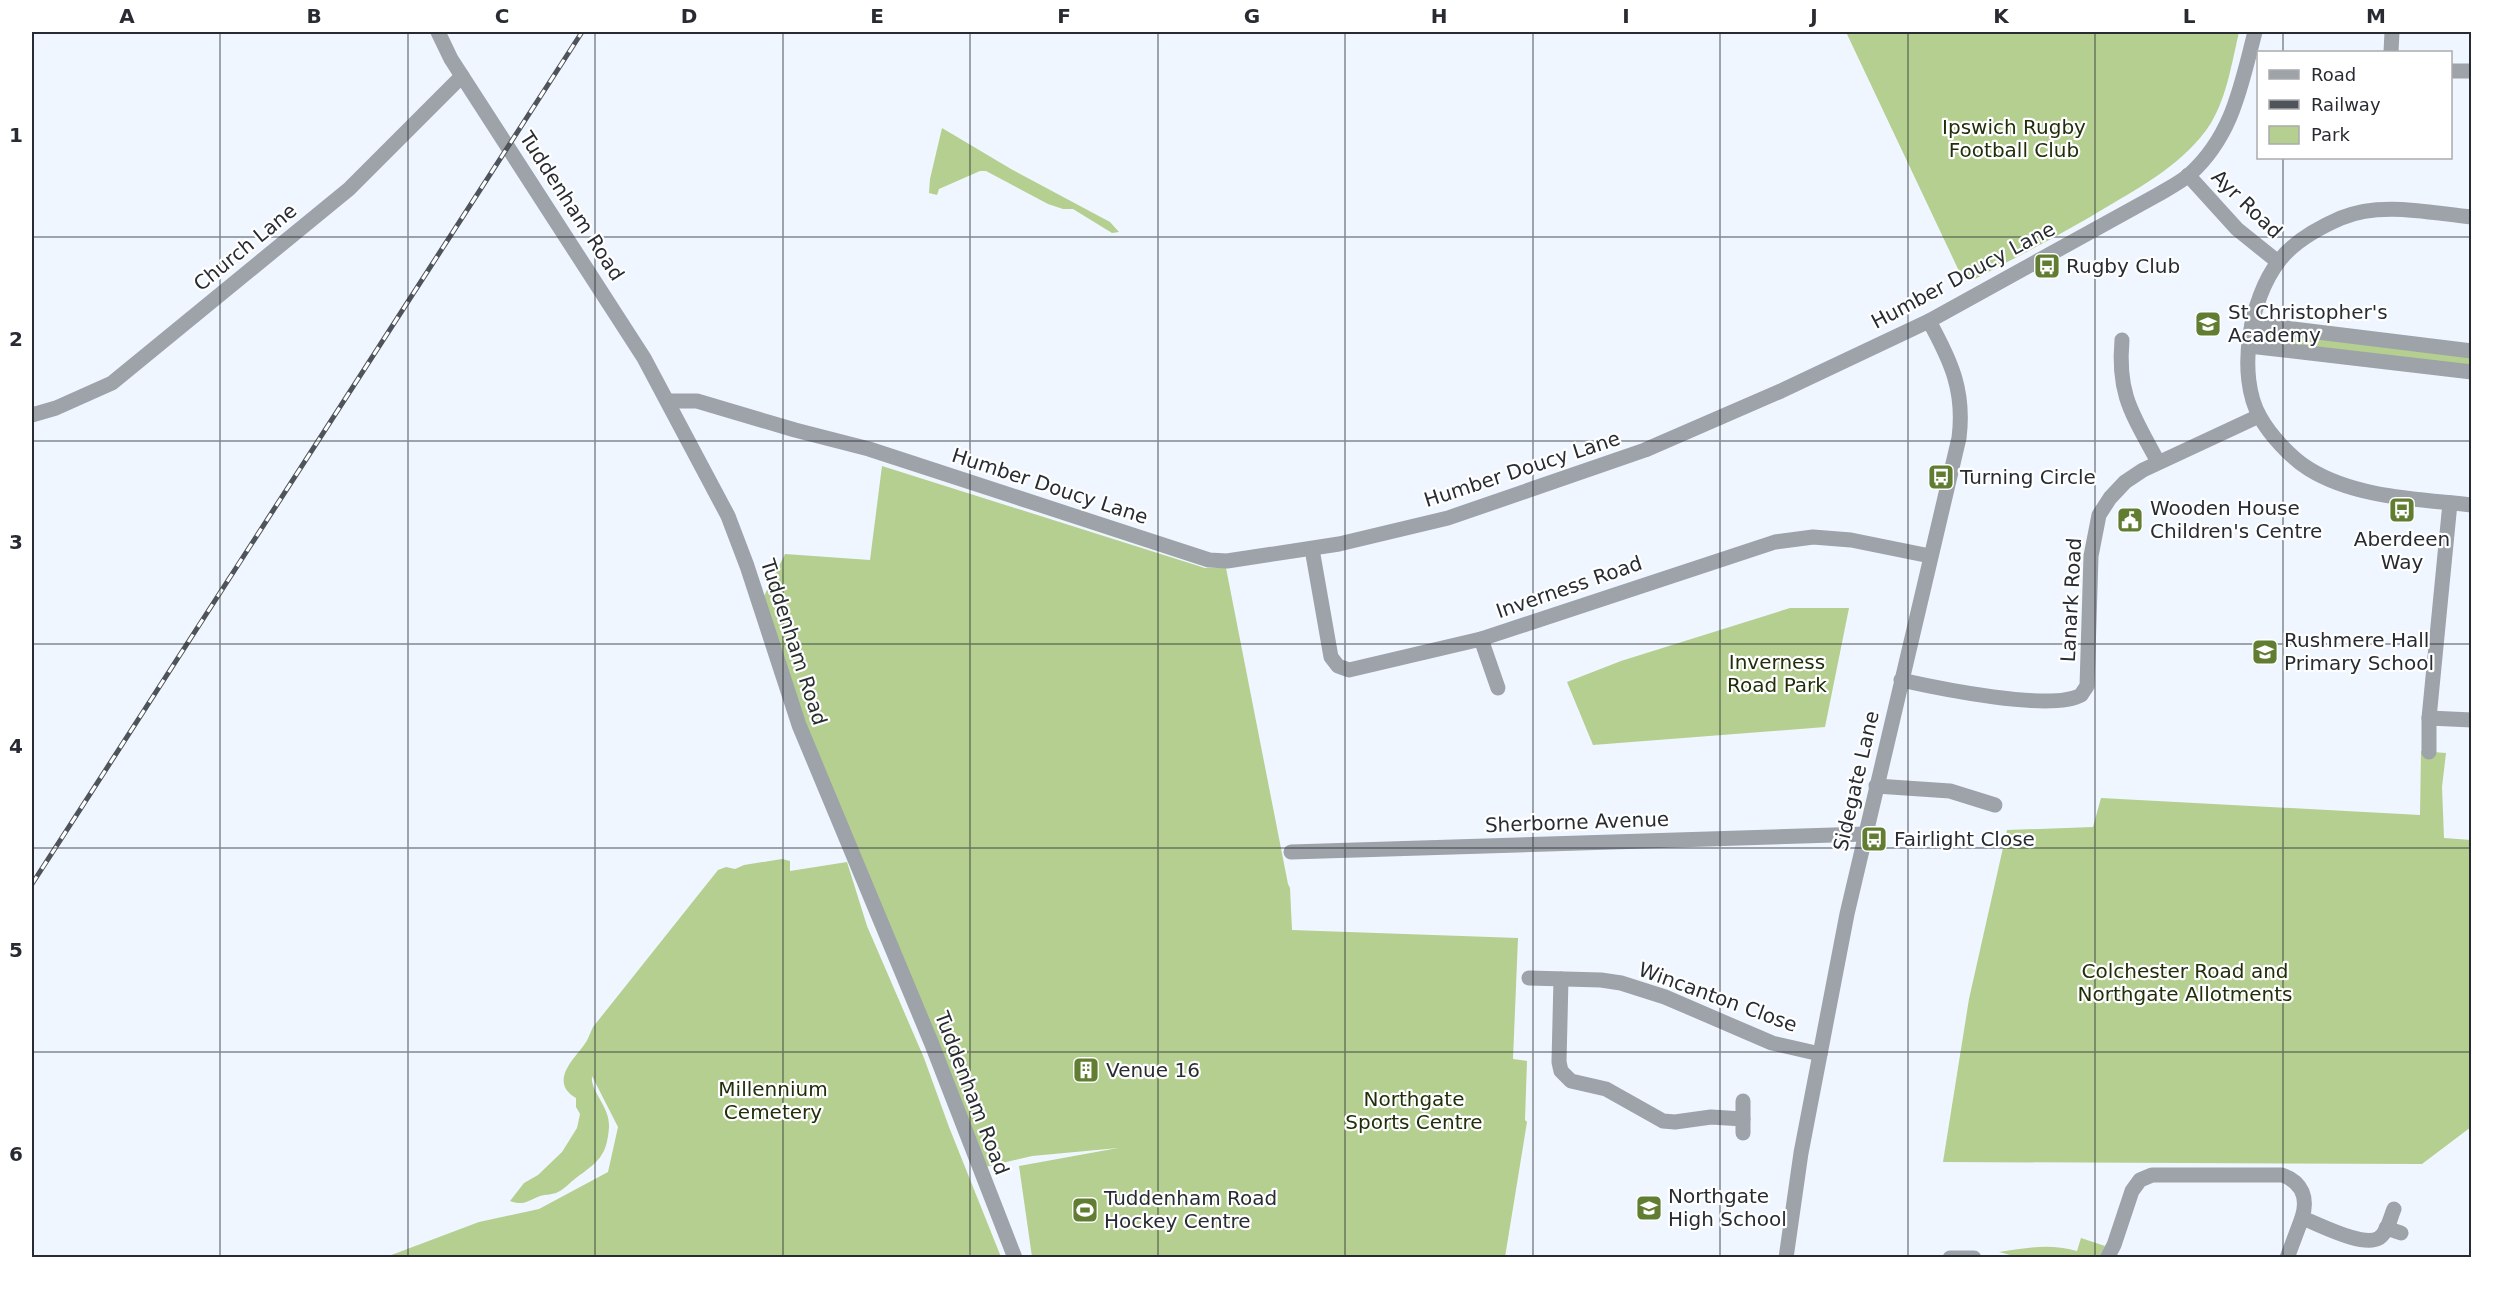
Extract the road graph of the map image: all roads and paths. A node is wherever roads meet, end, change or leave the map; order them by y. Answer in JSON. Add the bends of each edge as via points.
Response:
{"nodes":[{"id":1,"x":438,"y":32,"type":"edge"},
{"id":2,"x":2255,"y":32,"type":"edge"},
{"id":3,"x":2392,"y":32,"type":"edge"},
{"id":4,"x":2391,"y":51,"type":"edge"},
{"id":5,"x":2254,"y":57,"type":"edge"},
{"id":6,"x":2452,"y":71,"type":"edge"},
{"id":7,"x":2472,"y":71,"type":"edge"},
{"id":8,"x":462,"y":76,"type":"junction"},
{"id":9,"x":2188,"y":175,"type":"junction"},
{"id":10,"x":2472,"y":217,"type":"edge"},
{"id":11,"x":2278,"y":262,"type":"junction"},
{"id":12,"x":1929,"y":321,"type":"junction"},
{"id":13,"x":2252,"y":324,"type":"junction"},
{"id":14,"x":2122,"y":339,"type":"dead end"},
{"id":15,"x":2249,"y":346,"type":"junction"},
{"id":16,"x":2472,"y":351,"type":"edge"},
{"id":17,"x":2472,"y":372,"type":"edge"},
{"id":18,"x":669,"y":401,"type":"junction"},
{"id":19,"x":32,"y":415,"type":"edge"},
{"id":20,"x":2259,"y":416,"type":"junction"},
{"id":21,"x":2158,"y":462,"type":"junction"},
{"id":22,"x":2450,"y":503,"type":"junction"},
{"id":23,"x":2472,"y":505,"type":"edge"},
{"id":24,"x":1312,"y":549,"type":"junction"},
{"id":25,"x":1930,"y":556,"type":"junction"},
{"id":26,"x":1481,"y":639,"type":"junction"},
{"id":27,"x":1901,"y":680,"type":"junction"},
{"id":28,"x":1498,"y":688,"type":"dead end"},
{"id":29,"x":2429,"y":718,"type":"junction"},
{"id":30,"x":2472,"y":720,"type":"edge"},
{"id":31,"x":2429,"y":752,"type":"dead end"},
{"id":32,"x":1876,"y":786,"type":"junction"},
{"id":33,"x":1995,"y":805,"type":"dead end"},
{"id":34,"x":1865,"y":834,"type":"junction"},
{"id":35,"x":1291,"y":852,"type":"dead end"},
{"id":36,"x":1529,"y":978,"type":"dead end"},
{"id":37,"x":1562,"y":979,"type":"junction"},
{"id":38,"x":1820,"y":1054,"type":"junction"},
{"id":39,"x":1743,"y":1101,"type":"dead end"},
{"id":40,"x":2394,"y":1209,"type":"dead end"},
{"id":41,"x":2302,"y":1218,"type":"junction"},
{"id":42,"x":1015,"y":1257,"type":"edge"},
{"id":43,"x":1786,"y":1257,"type":"edge"},
{"id":44,"x":1950,"y":1257,"type":"edge"},
{"id":45,"x":1974,"y":1257,"type":"edge"},
{"id":46,"x":2107,"y":1257,"type":"edge"},
{"id":47,"x":2287,"y":1257,"type":"edge"}],
"edges":[{"from":1,"to":8,"type":"street","name":"Tuddenham Road"},
{"from":2,"to":5,"type":"street","name":"Humber Doucy Lane"},
{"from":3,"to":4,"type":"street"},
{"from":5,"to":9,"type":"street","name":"Humber Doucy Lane","via":[[2231,118],[2215,146]]},
{"from":6,"to":7,"type":"street"},
{"from":8,"to":18,"type":"street","name":"Tuddenham Road"},
{"from":8,"to":19,"type":"street","name":"Church Lane","via":[[349,189],[112,383]]},
{"from":9,"to":11,"type":"street","name":"Ayr Road","via":[[2237,229]]},
{"from":9,"to":12,"type":"street","name":"Humber Doucy Lane"},
{"from":10,"to":11,"type":"street","via":[[2406,210],[2358,213],[2308,235]]},
{"from":11,"to":13,"type":"street","via":[[2259,298]]},
{"from":12,"to":24,"type":"street","name":"Humber Doucy Lane","via":[[1645,450],[1448,518]]},
{"from":12,"to":25,"type":"street","name":"Sidegate Lane","via":[[1954,370],[1961,415]]},
{"from":13,"to":15,"type":"street"},
{"from":13,"to":16,"type":"street"},
{"from":14,"to":21,"type":"street","via":[[2122,389]]},
{"from":15,"to":17,"type":"street"},
{"from":15,"to":20,"type":"street","via":[[2251,389]]},
{"from":18,"to":24,"type":"street","name":"Humber Doucy Lane","via":[[697,401],[869,449],[1209,560]]},
{"from":18,"to":42,"type":"street","name":"Tuddenham Road","via":[[735,533],[799,725]]},
{"from":20,"to":21,"type":"street","name":"Lanark Road"},
{"from":20,"to":22,"type":"street","via":[[2292,456],[2337,484]]},
{"from":21,"to":27,"type":"street","name":"Lanark Road","via":[[2125,482],[2099,515],[2091,556],[2087,686],[2081,695],[2060,700],[1971,695]]},
{"from":22,"to":23,"type":"street"},
{"from":22,"to":29,"type":"street"},
{"from":24,"to":26,"type":"street","name":"Inverness Road","via":[[1331,657],[1338,666],[1349,670]]},
{"from":25,"to":26,"type":"street","name":"Inverness Road","via":[[1851,540],[1813,537],[1775,542]]},
{"from":25,"to":27,"type":"street","name":"Sidegate Lane"},
{"from":26,"to":28,"type":"street"},
{"from":27,"to":32,"type":"street","name":"Sidegate Lane"},
{"from":29,"to":30,"type":"street"},
{"from":29,"to":31,"type":"street"},
{"from":32,"to":33,"type":"street","via":[[1950,791]]},
{"from":32,"to":34,"type":"street","name":"Sidegate Lane"},
{"from":34,"to":35,"type":"street","name":"Sherborne Avenue"},
{"from":34,"to":38,"type":"street","name":"Sidegate Lane"},
{"from":36,"to":37,"type":"street","name":"Wincanton Close"},
{"from":37,"to":38,"type":"street","name":"Wincanton Close","via":[[1601,980],[1634,987],[1772,1043]]},
{"from":37,"to":39,"type":"street","via":[[1559,1062],[1568,1078],[1606,1089],[1669,1122],[1711,1117],[1743,1126]]},
{"from":38,"to":43,"type":"street","name":"Sidegate Lane"},
{"from":40,"to":41,"type":"street","via":[[2393,1231],[2363,1240]]},
{"from":41,"to":46,"type":"street","via":[[2305,1196],[2294,1181],[2282,1175],[2152,1175],[2140,1180],[2132,1191]]},
{"from":41,"to":47,"type":"street"},
{"from":44,"to":45,"type":"street"}]}
